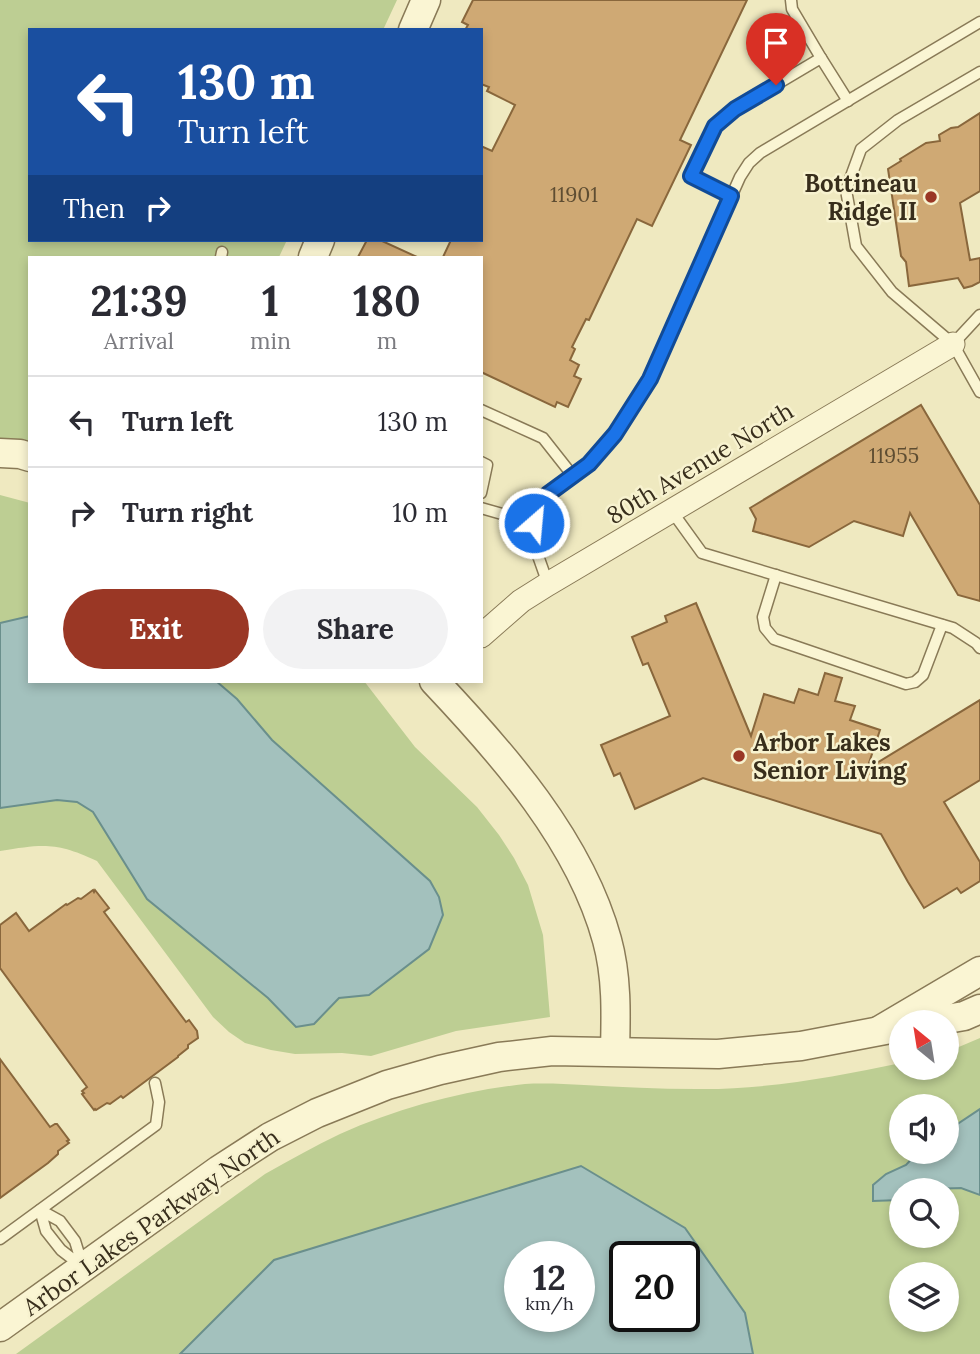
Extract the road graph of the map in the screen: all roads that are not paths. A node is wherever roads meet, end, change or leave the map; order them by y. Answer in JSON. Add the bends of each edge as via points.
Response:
{"nodes":[{"id":1,"x":426,"y":0,"type":"edge"},
{"id":2,"x":791,"y":0,"type":"edge"},
{"id":3,"x":980,"y":22,"type":"edge"},
{"id":4,"x":414,"y":28,"type":"edge"},
{"id":5,"x":821,"y":58,"type":"junction"},
{"id":6,"x":980,"y":72,"type":"edge"},
{"id":7,"x":848,"y":101,"type":"junction"},
{"id":8,"x":679,"y":170,"type":"dead end"},
{"id":9,"x":691,"y":176,"type":"junction"},
{"id":10,"x":731,"y":196,"type":"junction"},
{"id":11,"x":980,"y":315,"type":"edge"},
{"id":12,"x":953,"y":344,"type":"junction"},
{"id":13,"x":980,"y":392,"type":"edge"},
{"id":14,"x":483,"y":411,"type":"edge"},
{"id":15,"x":0,"y":453,"type":"edge"},
{"id":16,"x":28,"y":456,"type":"edge"},
{"id":17,"x":483,"y":463,"type":"edge"},
{"id":18,"x":573,"y":475,"type":"junction"},
{"id":19,"x":483,"y":484,"type":"edge"},
{"id":20,"x":483,"y":509,"type":"edge"},
{"id":21,"x":671,"y":510,"type":"junction"},
{"id":22,"x":534,"y":523,"type":"junction"},
{"id":23,"x":776,"y":575,"type":"junction"},
{"id":24,"x":548,"y":584,"type":"junction"},
{"id":25,"x":942,"y":625,"type":"junction"},
{"id":26,"x":483,"y":634,"type":"edge"},
{"id":27,"x":980,"y":648,"type":"edge"},
{"id":28,"x":436,"y":683,"type":"edge"},
{"id":29,"x":980,"y":971,"type":"edge"},
{"id":30,"x":980,"y":1009,"type":"edge"},
{"id":31,"x":919,"y":1010,"type":"edge"},
{"id":32,"x":959,"y":1017,"type":"edge"},
{"id":33,"x":889,"y":1029,"type":"edge"},
{"id":34,"x":615,"y":1051,"type":"junction"},
{"id":35,"x":155,"y":1083,"type":"dead end"},
{"id":36,"x":40,"y":1210,"type":"junction"},
{"id":37,"x":0,"y":1239,"type":"edge"},
{"id":38,"x":83,"y":1267,"type":"junction"},
{"id":39,"x":0,"y":1327,"type":"edge"}],
"edges":[{"from":1,"to":4,"type":"street"},
{"from":2,"to":5,"type":"lane"},
{"from":3,"to":7,"type":"lane"},
{"from":5,"to":7,"type":"lane"},
{"from":5,"to":9,"type":"lane","via":[[735,109],[715,126]]},
{"from":6,"to":12,"type":"lane","via":[[898,120],[861,149],[846,190],[856,246],[892,292]]},
{"from":7,"to":10,"type":"lane","via":[[760,153],[749,163]]},
{"from":8,"to":9,"type":"lane"},
{"from":9,"to":10,"type":"lane"},
{"from":10,"to":18,"type":"lane","via":[[650,379],[615,434]]},
{"from":11,"to":12,"type":"lane"},
{"from":12,"to":13,"type":"lane"},
{"from":12,"to":21,"type":"street","name":"80th Avenue North"},
{"from":14,"to":18,"type":"lane","via":[[543,439]]},
{"from":15,"to":16,"type":"street"},
{"from":17,"to":19,"type":"lane","via":[[487,465]]},
{"from":18,"to":22,"type":"lane","via":[[548,494]]},
{"from":20,"to":22,"type":"lane"},
{"from":21,"to":23,"type":"lane","via":[[702,554]]},
{"from":21,"to":24,"type":"street","name":"80th Avenue North"},
{"from":22,"to":24,"type":"lane","via":[[536,550]]},
{"from":23,"to":25,"type":"lane"},
{"from":23,"to":25,"type":"lane","via":[[763,617],[774,639],[906,684],[923,675]]},
{"from":24,"to":26,"type":"street","name":"80th Avenue North"},
{"from":25,"to":27,"type":"lane"},
{"from":28,"to":34,"type":"street","via":[[523,783],[577,866],[608,942],[615,981]]},
{"from":29,"to":31,"type":"street","name":"Arbor Lakes Parkway North"},
{"from":30,"to":32,"type":"street"},
{"from":33,"to":34,"type":"street","name":"Arbor Lakes Parkway North","via":[[801,1046],[718,1054]]},
{"from":34,"to":38,"type":"street","name":"Arbor Lakes Parkway North","via":[[499,1057],[387,1085],[317,1113],[219,1170]]},
{"from":35,"to":36,"type":"lane","via":[[159,1102],[156,1125]]},
{"from":36,"to":37,"type":"lane"},
{"from":36,"to":38,"type":"lane","via":[[46,1231]]},
{"from":36,"to":38,"type":"lane","via":[[60,1221],[75,1241]]},
{"from":38,"to":39,"type":"street","name":"Arbor Lakes Parkway North"}]}
